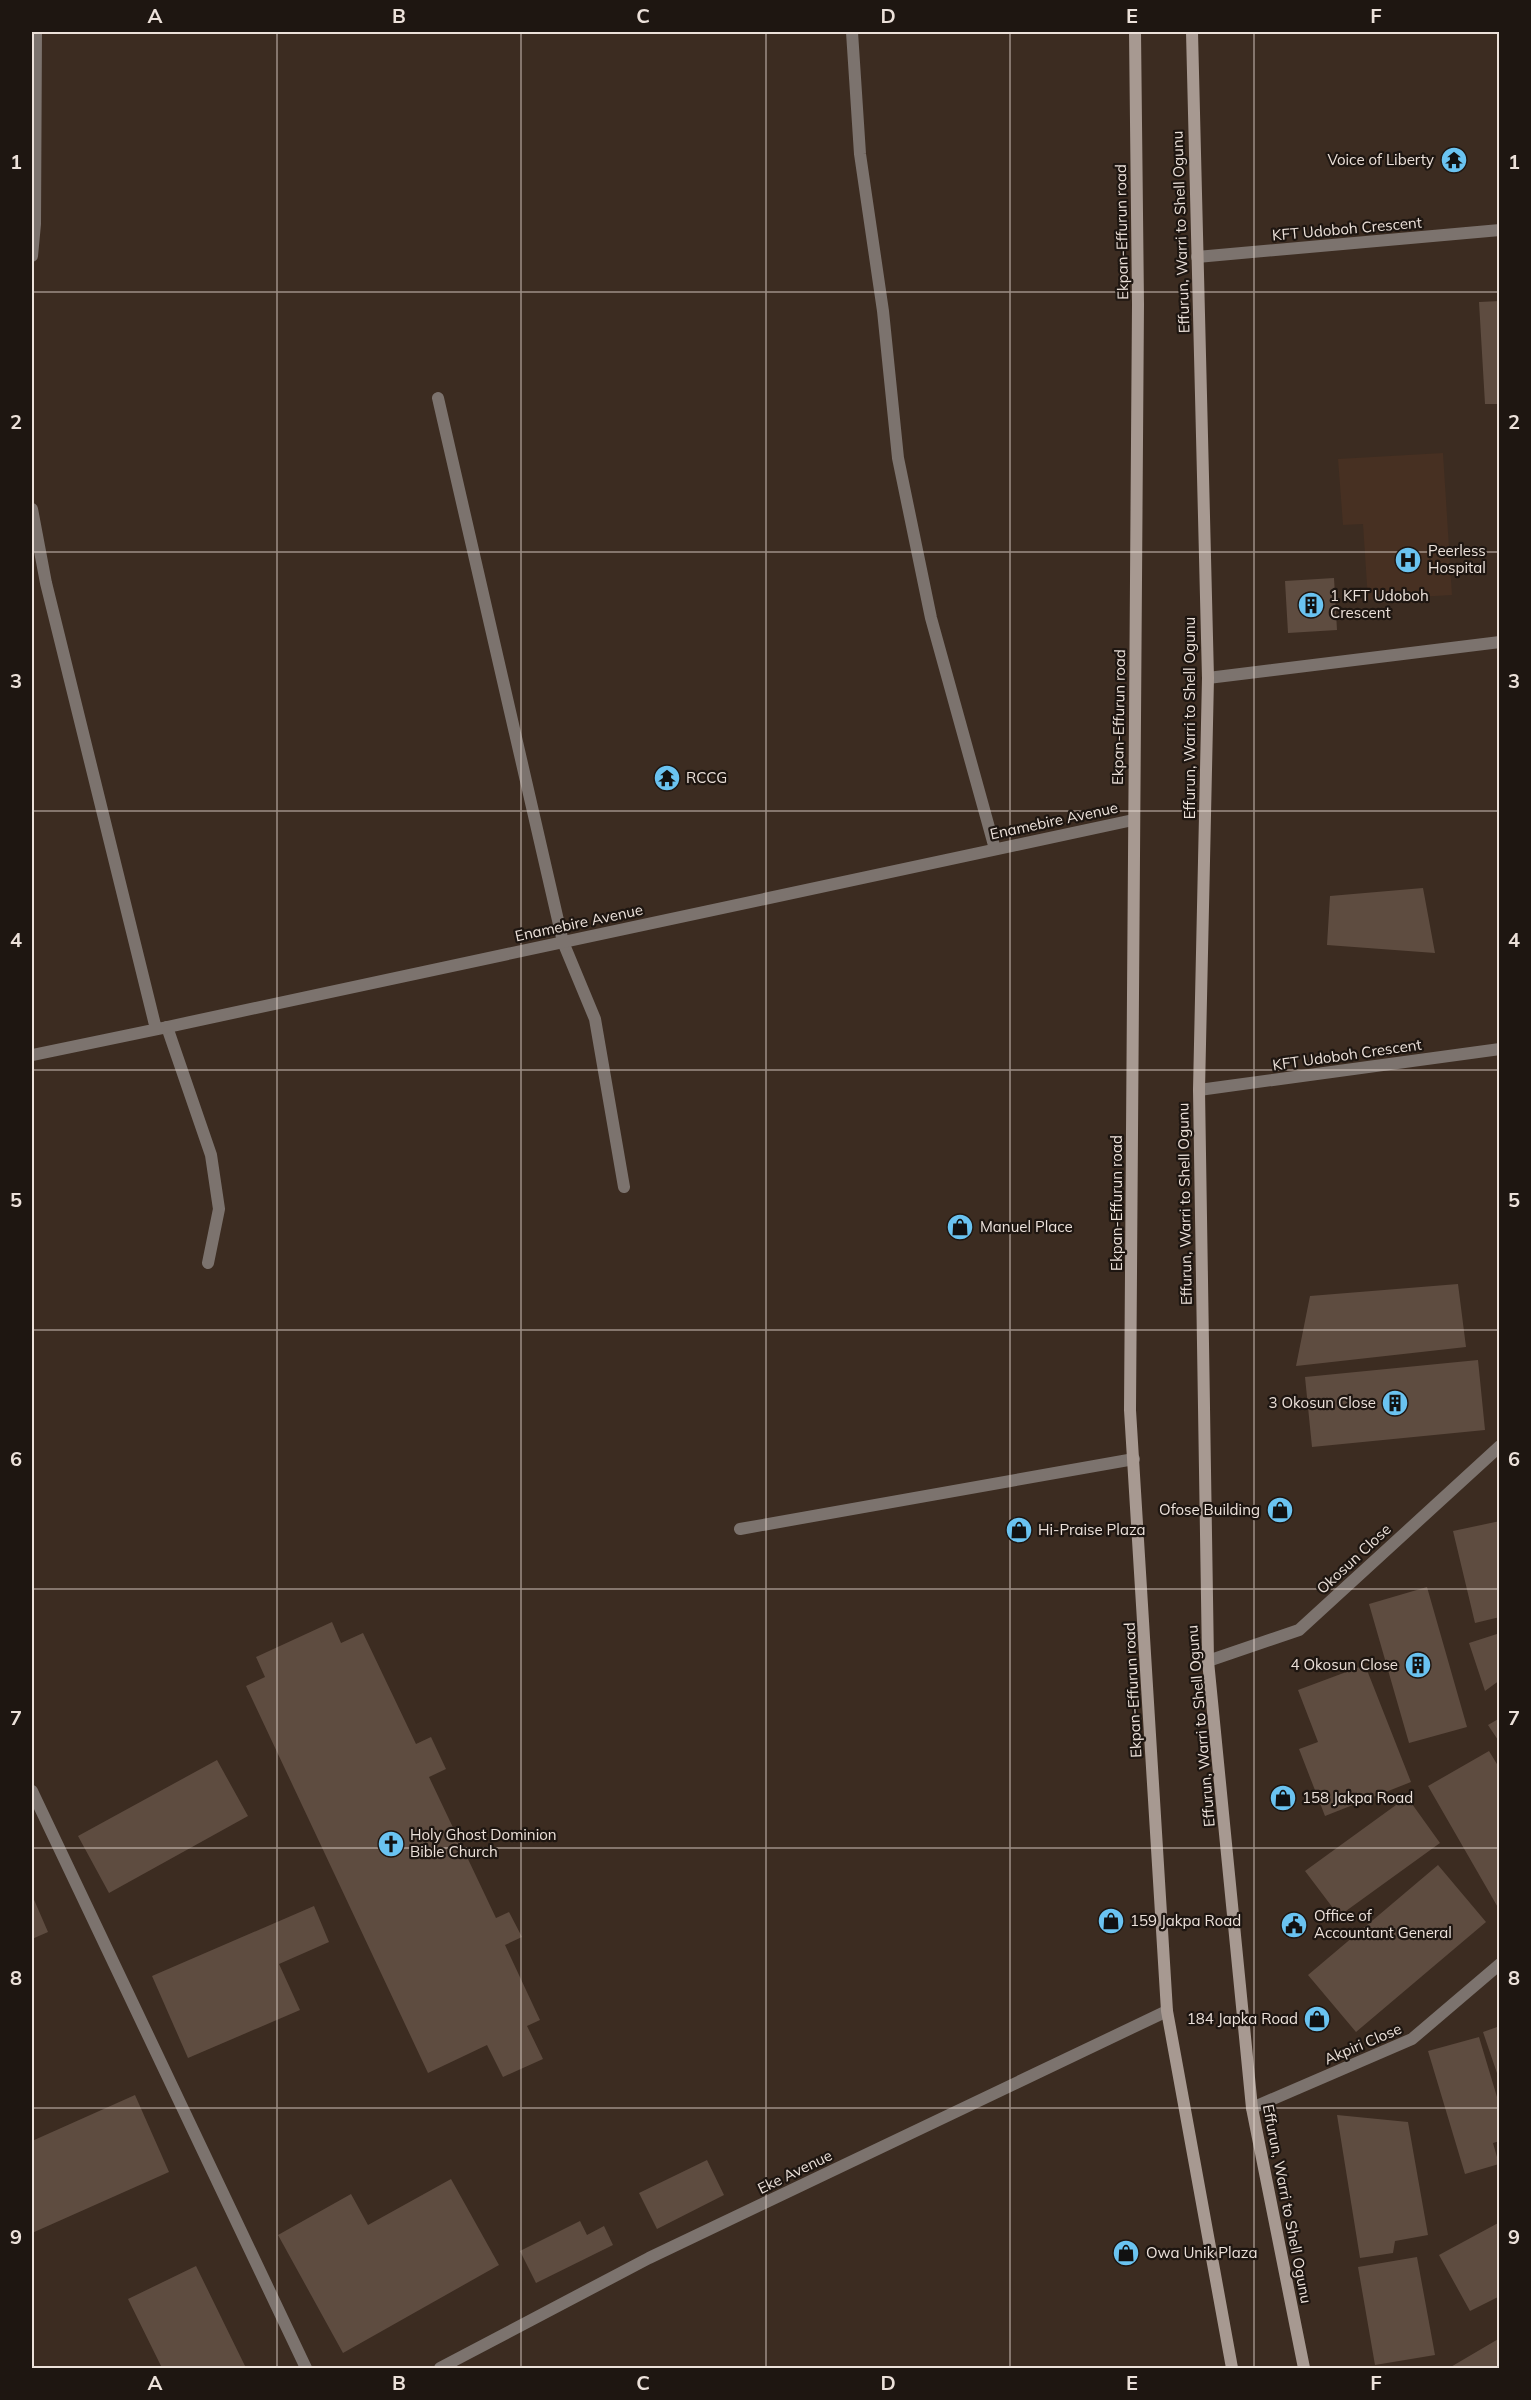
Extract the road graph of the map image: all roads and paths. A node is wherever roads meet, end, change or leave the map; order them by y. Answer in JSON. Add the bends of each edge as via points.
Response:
{"nodes":[{"id":1,"x":36,"y":32,"type":"edge"},
{"id":2,"x":852,"y":32,"type":"edge"},
{"id":3,"x":1135,"y":32,"type":"edge"},
{"id":4,"x":1192,"y":32,"type":"edge"},
{"id":5,"x":1500,"y":230,"type":"edge"},
{"id":6,"x":32,"y":256,"type":"edge"},
{"id":7,"x":1197,"y":257,"type":"junction"},
{"id":8,"x":438,"y":398,"type":"dead end"},
{"id":9,"x":32,"y":509,"type":"edge"},
{"id":10,"x":1500,"y":642,"type":"edge"},
{"id":11,"x":1208,"y":678,"type":"junction"},
{"id":12,"x":1133,"y":820,"type":"junction"},
{"id":13,"x":995,"y":849,"type":"junction"},
{"id":14,"x":563,"y":942,"type":"junction"},
{"id":15,"x":162,"y":1028,"type":"junction"},
{"id":16,"x":1500,"y":1049,"type":"edge"},
{"id":17,"x":32,"y":1055,"type":"edge"},
{"id":18,"x":1198,"y":1090,"type":"junction"},
{"id":19,"x":624,"y":1187,"type":"dead end"},
{"id":20,"x":208,"y":1263,"type":"dead end"},
{"id":21,"x":1500,"y":1446,"type":"edge"},
{"id":22,"x":1134,"y":1459,"type":"junction"},
{"id":23,"x":740,"y":1529,"type":"dead end"},
{"id":24,"x":1208,"y":1661,"type":"junction"},
{"id":25,"x":32,"y":1791,"type":"edge"},
{"id":26,"x":1500,"y":1964,"type":"edge"},
{"id":27,"x":1167,"y":2011,"type":"junction"},
{"id":28,"x":1252,"y":2108,"type":"junction"},
{"id":29,"x":306,"y":2368,"type":"edge"},
{"id":30,"x":440,"y":2368,"type":"edge"},
{"id":31,"x":1232,"y":2368,"type":"edge"},
{"id":32,"x":1304,"y":2368,"type":"edge"}],
"edges":[{"from":1,"to":6,"type":"street"},
{"from":2,"to":13,"type":"street","via":[[860,154],[883,311],[898,458],[931,618]]},
{"from":3,"to":12,"type":"main road","name":"Ekpan-Effurun road","via":[[1138,304]]},
{"from":4,"to":7,"type":"main road","name":"Effurun, Warri to Shell Ogunu"},
{"from":5,"to":7,"type":"street","name":"KFT Udoboh Crescent"},
{"from":7,"to":11,"type":"main road","name":"Effurun, Warri to Shell Ogunu"},
{"from":8,"to":14,"type":"street"},
{"from":9,"to":15,"type":"street","via":[[46,583]]},
{"from":10,"to":11,"type":"street"},
{"from":11,"to":18,"type":"main road","name":"Effurun, Warri to Shell Ogunu"},
{"from":12,"to":13,"type":"street","name":"Enamebire Avenue"},
{"from":12,"to":22,"type":"main road","name":"Ekpan-Effurun road","via":[[1130,1410]]},
{"from":13,"to":14,"type":"street","name":"Enamebire Avenue"},
{"from":14,"to":15,"type":"street","name":"Enamebire Avenue"},
{"from":14,"to":19,"type":"street","via":[[595,1019]]},
{"from":15,"to":17,"type":"street","name":"Enamebire Avenue"},
{"from":15,"to":20,"type":"street","via":[[211,1155],[219,1209]]},
{"from":16,"to":18,"type":"street","name":"KFT Udoboh Crescent"},
{"from":18,"to":24,"type":"main road","name":"Effurun, Warri to Shell Ogunu"},
{"from":21,"to":24,"type":"street","name":"Okosun Close","via":[[1299,1630]]},
{"from":22,"to":23,"type":"street"},
{"from":22,"to":27,"type":"main road","name":"Ekpan-Effurun road"},
{"from":24,"to":28,"type":"main road","name":"Effurun, Warri to Shell Ogunu"},
{"from":25,"to":29,"type":"street"},
{"from":26,"to":28,"type":"street","name":"Akpiri Close","via":[[1412,2039]]},
{"from":27,"to":30,"type":"street","name":"Eke Avenue","via":[[649,2258]]},
{"from":27,"to":31,"type":"main road","name":"Ekpan-Effurun road"},
{"from":28,"to":32,"type":"main road","name":"Effurun, Warri to Shell Ogunu"}]}
